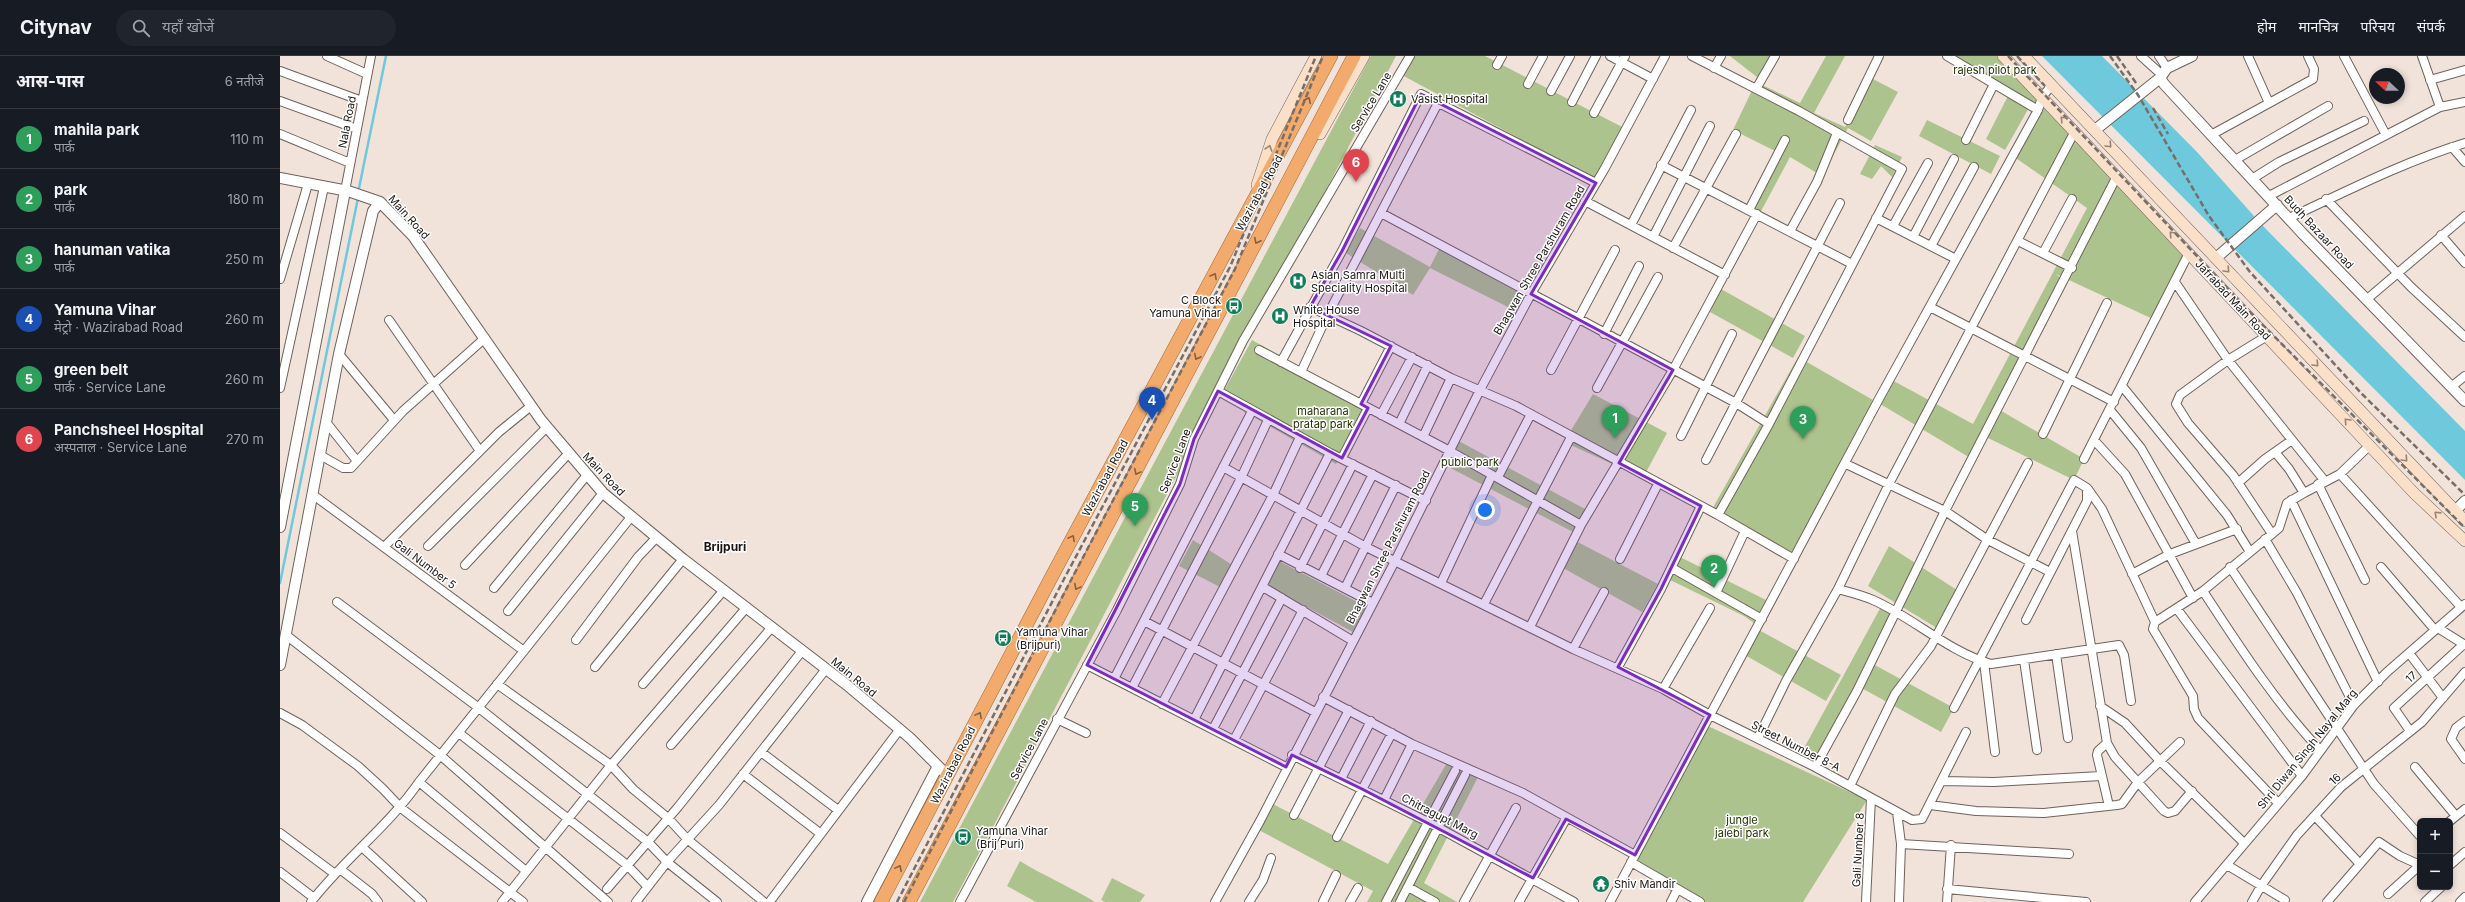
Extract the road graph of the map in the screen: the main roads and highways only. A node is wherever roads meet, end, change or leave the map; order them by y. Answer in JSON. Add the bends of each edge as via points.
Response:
{"nodes":[{"id":1,"x":1316,"y":56,"type":"edge"},
{"id":2,"x":1331,"y":56,"type":"edge"},
{"id":3,"x":1354,"y":56,"type":"edge"},
{"id":4,"x":1364,"y":56,"type":"edge"},
{"id":5,"x":2003,"y":56,"type":"edge"},
{"id":6,"x":2024,"y":56,"type":"edge"},
{"id":7,"x":1249,"y":212,"type":"junction"},
{"id":8,"x":1269,"y":218,"type":"junction"},
{"id":9,"x":2465,"y":521,"type":"edge"},
{"id":10,"x":2465,"y":542,"type":"edge"},
{"id":11,"x":881,"y":902,"type":"edge"},
{"id":12,"x":909,"y":902,"type":"edge"}],
"edges":[{"from":7,"to":1,"type":"main road","one_way":true,"via":[[1272,140]]},
{"from":7,"to":2,"type":"highway","name":"Wazirabad Road","one_way":true},
{"from":3,"to":8,"type":"highway","name":"Wazirabad Road"},
{"from":4,"to":8,"type":"main road"},
{"from":10,"to":5,"type":"main road","name":"Jafrabad Main Road","one_way":true,"via":[[2370,445]]},
{"from":6,"to":9,"type":"main road","name":"Jafrabad Main Road","one_way":true},
{"from":11,"to":7,"type":"highway","name":"Wazirabad Road","one_way":true,"via":[[943,770]]},
{"from":8,"to":12,"type":"highway","name":"Wazirabad Road","one_way":true}]}
